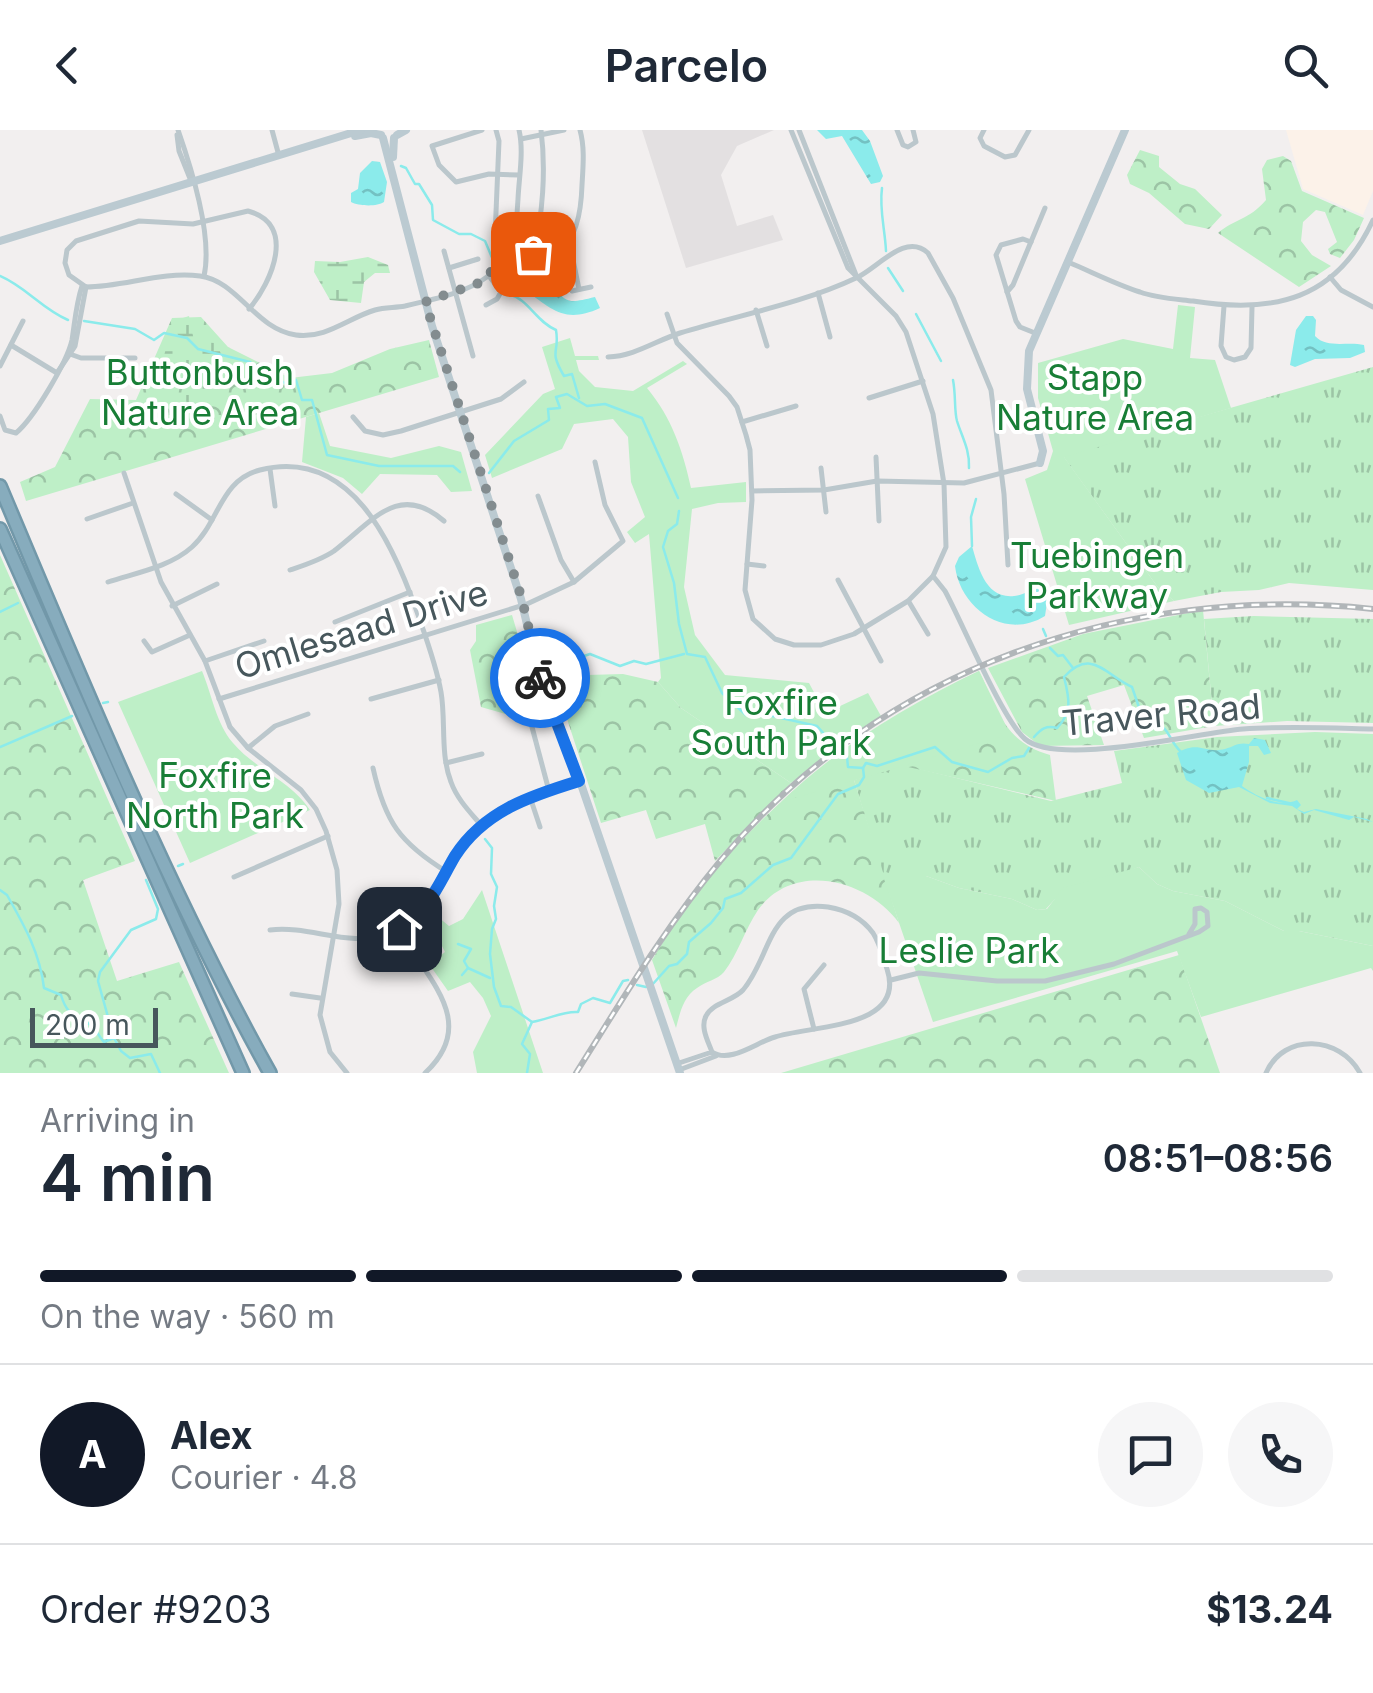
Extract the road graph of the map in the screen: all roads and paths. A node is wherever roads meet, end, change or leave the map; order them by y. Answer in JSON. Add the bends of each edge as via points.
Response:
{"nodes":[{"id":1,"x":177,"y":130,"type":"edge"},
{"id":2,"x":272,"y":130,"type":"edge"},
{"id":3,"x":361,"y":130,"type":"edge"},
{"id":4,"x":482,"y":130,"type":"edge"},
{"id":5,"x":496,"y":130,"type":"edge"},
{"id":6,"x":519,"y":130,"type":"edge"},
{"id":7,"x":564,"y":130,"type":"edge"},
{"id":8,"x":580,"y":130,"type":"edge"},
{"id":9,"x":791,"y":130,"type":"edge"},
{"id":10,"x":799,"y":130,"type":"edge"},
{"id":11,"x":897,"y":130,"type":"edge"},
{"id":12,"x":913,"y":130,"type":"edge"},
{"id":13,"x":984,"y":130,"type":"edge"},
{"id":14,"x":1029,"y":130,"type":"edge"},
{"id":15,"x":1124,"y":130,"type":"edge"},
{"id":16,"x":399,"y":133,"type":"edge"},
{"id":17,"x":541,"y":133,"type":"edge"},
{"id":18,"x":381,"y":134,"type":"edge"},
{"id":19,"x":521,"y":138,"type":"junction"},
{"id":20,"x":331,"y":140,"type":"junction"},
{"id":21,"x":279,"y":156,"type":"junction"},
{"id":22,"x":498,"y":174,"type":"junction"},
{"id":23,"x":519,"y":174,"type":"junction"},
{"id":24,"x":192,"y":184,"type":"junction"},
{"id":25,"x":1046,"y":208,"type":"dead end"},
{"id":26,"x":404,"y":220,"type":"junction"},
{"id":27,"x":1373,"y":220,"type":"edge"},
{"id":28,"x":202,"y":222,"type":"junction"},
{"id":29,"x":0,"y":242,"type":"edge"},
{"id":30,"x":1031,"y":242,"type":"junction"},
{"id":31,"x":564,"y":244,"type":"junction"},
{"id":32,"x":512,"y":248,"type":"junction"},
{"id":33,"x":444,"y":251,"type":"dead end"},
{"id":34,"x":533,"y":254,"type":"junction"},
{"id":35,"x":478,"y":259,"type":"dead end"},
{"id":36,"x":1068,"y":262,"type":"junction"},
{"id":37,"x":448,"y":268,"type":"junction"},
{"id":38,"x":204,"y":276,"type":"junction"},
{"id":39,"x":489,"y":276,"type":"junction"},
{"id":40,"x":1330,"y":277,"type":"junction"},
{"id":41,"x":857,"y":278,"type":"junction"},
{"id":42,"x":84,"y":286,"type":"junction"},
{"id":43,"x":591,"y":287,"type":"dead end"},
{"id":44,"x":455,"y":292,"type":"junction"},
{"id":45,"x":1007,"y":292,"type":"junction"},
{"id":46,"x":818,"y":293,"type":"junction"},
{"id":47,"x":425,"y":302,"type":"junction"},
{"id":48,"x":486,"y":305,"type":"dead end"},
{"id":49,"x":1224,"y":306,"type":"junction"},
{"id":50,"x":1373,"y":307,"type":"edge"},
{"id":51,"x":1252,"y":308,"type":"junction"},
{"id":52,"x":248,"y":310,"type":"junction"},
{"id":53,"x":756,"y":310,"type":"junction"},
{"id":54,"x":667,"y":314,"type":"dead end"},
{"id":55,"x":23,"y":321,"type":"dead end"},
{"id":56,"x":1034,"y":333,"type":"junction"},
{"id":57,"x":674,"y":335,"type":"junction"},
{"id":58,"x":830,"y":336,"type":"dead end"},
{"id":59,"x":11,"y":345,"type":"junction"},
{"id":60,"x":767,"y":346,"type":"dead end"},
{"id":61,"x":70,"y":354,"type":"junction"},
{"id":62,"x":473,"y":356,"type":"dead end"},
{"id":63,"x":608,"y":357,"type":"dead end"},
{"id":64,"x":131,"y":362,"type":"dead end"},
{"id":65,"x":0,"y":366,"type":"edge"},
{"id":66,"x":56,"y":374,"type":"junction"},
{"id":67,"x":923,"y":381,"type":"junction"},
{"id":68,"x":524,"y":382,"type":"dead end"},
{"id":69,"x":870,"y":398,"type":"dead end"},
{"id":70,"x":796,"y":406,"type":"dead end"},
{"id":71,"x":459,"y":412,"type":"junction"},
{"id":72,"x":0,"y":416,"type":"edge"},
{"id":73,"x":353,"y":417,"type":"dead end"},
{"id":74,"x":742,"y":422,"type":"junction"},
{"id":75,"x":876,"y":457,"type":"dead end"},
{"id":76,"x":595,"y":462,"type":"dead end"},
{"id":77,"x":1040,"y":463,"type":"joint"},
{"id":78,"x":270,"y":468,"type":"junction"},
{"id":79,"x":820,"y":468,"type":"dead end"},
{"id":80,"x":124,"y":473,"type":"dead end"},
{"id":81,"x":1002,"y":474,"type":"junction"},
{"id":82,"x":877,"y":481,"type":"junction"},
{"id":83,"x":944,"y":484,"type":"junction"},
{"id":84,"x":0,"y":486,"type":"edge"},
{"id":85,"x":824,"y":490,"type":"junction"},
{"id":86,"x":752,"y":491,"type":"junction"},
{"id":87,"x":176,"y":494,"type":"dead end"},
{"id":88,"x":538,"y":496,"type":"dead end"},
{"id":89,"x":134,"y":504,"type":"junction"},
{"id":90,"x":276,"y":506,"type":"dead end"},
{"id":91,"x":826,"y":512,"type":"dead end"},
{"id":92,"x":373,"y":518,"type":"junction"},
{"id":93,"x":87,"y":519,"type":"dead end"},
{"id":94,"x":212,"y":520,"type":"junction"},
{"id":95,"x":444,"y":521,"type":"dead end"},
{"id":96,"x":879,"y":521,"type":"dead end"},
{"id":97,"x":0,"y":529,"type":"edge"},
{"id":98,"x":747,"y":564,"type":"junction"},
{"id":99,"x":1008,"y":565,"type":"dead end"},
{"id":100,"x":154,"y":566,"type":"junction"},
{"id":101,"x":764,"y":566,"type":"dead end"},
{"id":102,"x":290,"y":570,"type":"dead end"},
{"id":103,"x":933,"y":576,"type":"junction"},
{"id":104,"x":838,"y":580,"type":"dead end"},
{"id":105,"x":108,"y":582,"type":"dead end"},
{"id":106,"x":574,"y":582,"type":"junction"},
{"id":107,"x":217,"y":584,"type":"dead end"},
{"id":108,"x":410,"y":592,"type":"junction"},
{"id":109,"x":908,"y":601,"type":"junction"},
{"id":110,"x":523,"y":605,"type":"junction"},
{"id":111,"x":172,"y":606,"type":"junction"},
{"id":112,"x":335,"y":622,"type":"dead end"},
{"id":113,"x":865,"y":628,"type":"junction"},
{"id":114,"x":928,"y":634,"type":"dead end"},
{"id":115,"x":190,"y":635,"type":"junction"},
{"id":116,"x":425,"y":635,"type":"junction"},
{"id":117,"x":144,"y":641,"type":"dead end"},
{"id":118,"x":264,"y":641,"type":"dead end"},
{"id":119,"x":205,"y":661,"type":"junction"},
{"id":120,"x":882,"y":661,"type":"dead end"},
{"id":121,"x":438,"y":680,"type":"junction"},
{"id":122,"x":219,"y":699,"type":"junction"},
{"id":123,"x":371,"y":699,"type":"dead end"},
{"id":124,"x":308,"y":714,"type":"dead end"},
{"id":125,"x":532,"y":727,"type":"dead end"},
{"id":126,"x":1373,"y":729,"type":"edge"},
{"id":127,"x":248,"y":748,"type":"junction"},
{"id":128,"x":482,"y":754,"type":"dead end"},
{"id":129,"x":446,"y":763,"type":"junction"},
{"id":130,"x":374,"y":768,"type":"dead end"},
{"id":131,"x":579,"y":781,"type":"junction"},
{"id":132,"x":549,"y":791,"type":"junction"},
{"id":133,"x":530,"y":797,"type":"junction"},
{"id":134,"x":482,"y":825,"type":"junction"},
{"id":135,"x":540,"y":827,"type":"dead end"},
{"id":136,"x":328,"y":836,"type":"junction"},
{"id":137,"x":447,"y":872,"type":"junction"},
{"id":138,"x":234,"y":877,"type":"dead end"},
{"id":139,"x":399,"y":929,"type":"junction"},
{"id":140,"x":270,"y":930,"type":"dead end"},
{"id":141,"x":1190,"y":934,"type":"junction"},
{"id":142,"x":334,"y":937,"type":"junction"},
{"id":143,"x":824,"y":965,"type":"dead end"},
{"id":144,"x":890,"y":980,"type":"junction"},
{"id":145,"x":292,"y":994,"type":"dead end"},
{"id":146,"x":320,"y":998,"type":"junction"},
{"id":147,"x":814,"y":1029,"type":"junction"},
{"id":148,"x":714,"y":1054,"type":"junction"},
{"id":149,"x":678,"y":1069,"type":"edge"},
{"id":150,"x":243,"y":1073,"type":"edge"},
{"id":151,"x":270,"y":1073,"type":"edge"},
{"id":152,"x":347,"y":1073,"type":"edge"},
{"id":153,"x":426,"y":1073,"type":"edge"},
{"id":154,"x":1266,"y":1073,"type":"edge"},
{"id":155,"x":1360,"y":1073,"type":"edge"}],
"edges":[{"from":1,"to":24,"type":"street"},
{"from":2,"to":21,"type":"street"},
{"from":3,"to":20,"type":"main road"},
{"from":4,"to":22,"type":"street","via":[[432,146],[456,182]]},
{"from":5,"to":22,"type":"street"},
{"from":6,"to":19,"type":"street"},
{"from":7,"to":17,"type":"street"},
{"from":8,"to":31,"type":"street","via":[[580,213]]},
{"from":9,"to":41,"type":"street"},
{"from":10,"to":41,"type":"street"},
{"from":11,"to":12,"type":"street","via":[[908,147],[916,142]]},
{"from":13,"to":14,"type":"street","via":[[984,146],[1005,158],[1019,150]]},
{"from":15,"to":36,"type":"main road"},
{"from":16,"to":18,"type":"main road"},
{"from":16,"to":26,"type":"main road","via":[[391,152]]},
{"from":17,"to":19,"type":"street"},
{"from":17,"to":34,"type":"street"},
{"from":18,"to":20,"type":"main road"},
{"from":18,"to":26,"type":"main road"},
{"from":19,"to":23,"type":"street"},
{"from":20,"to":21,"type":"main road"},
{"from":21,"to":24,"type":"main road"},
{"from":22,"to":23,"type":"street"},
{"from":22,"to":32,"type":"street","via":[[494,236]]},
{"from":23,"to":32,"type":"street"},
{"from":24,"to":28,"type":"street"},
{"from":24,"to":29,"type":"main road"},
{"from":25,"to":30,"type":"street"},
{"from":26,"to":47,"type":"main road"},
{"from":27,"to":40,"type":"street","via":[[1362,244]]},
{"from":28,"to":38,"type":"street","via":[[208,246]]},
{"from":28,"to":42,"type":"street","via":[[139,221],[76,240],[65,263]]},
{"from":28,"to":52,"type":"street","via":[[248,210],[276,234],[276,258]]},
{"from":30,"to":45,"type":"street"},
{"from":30,"to":45,"type":"street","via":[[1016,240],[998,249]]},
{"from":31,"to":34,"type":"street"},
{"from":31,"to":43,"type":"street","via":[[576,290]]},
{"from":32,"to":34,"type":"street"},
{"from":32,"to":39,"type":"street"},
{"from":33,"to":37,"type":"street"},
{"from":35,"to":37,"type":"street"},
{"from":36,"to":49,"type":"street","via":[[1141,293]]},
{"from":36,"to":56,"type":"main road"},
{"from":37,"to":44,"type":"street"},
{"from":38,"to":42,"type":"street"},
{"from":38,"to":52,"type":"street"},
{"from":39,"to":44,"type":"street"},
{"from":39,"to":48,"type":"street","via":[[500,294]]},
{"from":40,"to":50,"type":"street"},
{"from":40,"to":51,"type":"street","via":[[1305,293]]},
{"from":41,"to":46,"type":"street"},
{"from":41,"to":67,"type":"street","via":[[896,316]]},
{"from":41,"to":81,"type":"street","via":[[906,246],[928,253],[991,390]]},
{"from":42,"to":61,"type":"street"},
{"from":44,"to":47,"type":"street"},
{"from":44,"to":62,"type":"street"},
{"from":45,"to":56,"type":"street","via":[[1020,328]]},
{"from":46,"to":53,"type":"street"},
{"from":46,"to":58,"type":"street"},
{"from":47,"to":52,"type":"street","via":[[378,308],[309,335],[285,332]]},
{"from":47,"to":71,"type":"main road"},
{"from":49,"to":51,"type":"street"},
{"from":49,"to":51,"type":"street","via":[[1221,346],[1234,360],[1251,348]]},
{"from":53,"to":57,"type":"street"},
{"from":53,"to":60,"type":"street"},
{"from":54,"to":57,"type":"street"},
{"from":55,"to":59,"type":"street"},
{"from":56,"to":77,"type":"main road","via":[[1027,389],[1043,451]]},
{"from":57,"to":63,"type":"street","via":[[630,355]]},
{"from":57,"to":74,"type":"street","via":[[729,396]]},
{"from":59,"to":65,"type":"street"},
{"from":59,"to":66,"type":"street"},
{"from":61,"to":64,"type":"street"},
{"from":61,"to":66,"type":"street"},
{"from":66,"to":72,"type":"street","via":[[40,408],[16,433],[5,430]]},
{"from":67,"to":69,"type":"street"},
{"from":67,"to":83,"type":"street"},
{"from":68,"to":71,"type":"street","via":[[504,397]]},
{"from":70,"to":74,"type":"street"},
{"from":71,"to":73,"type":"street","via":[[383,435],[365,431]]},
{"from":71,"to":110,"type":"main road"},
{"from":74,"to":86,"type":"street"},
{"from":75,"to":82,"type":"street"},
{"from":76,"to":106,"type":"street","name":"Omlesaad Drive","via":[[605,505],[622,537],[620,546]]},
{"from":77,"to":81,"type":"street"},
{"from":78,"to":90,"type":"street"},
{"from":78,"to":92,"type":"street","via":[[328,478]]},
{"from":78,"to":94,"type":"street","via":[[234,484]]},
{"from":79,"to":85,"type":"street"},
{"from":80,"to":89,"type":"street"},
{"from":81,"to":83,"type":"street"},
{"from":81,"to":99,"type":"street"},
{"from":82,"to":83,"type":"street"},
{"from":82,"to":85,"type":"street"},
{"from":82,"to":96,"type":"street"},
{"from":83,"to":103,"type":"street","via":[[946,547]]},
{"from":84,"to":151,"type":"highway","via":[[165,862]]},
{"from":85,"to":86,"type":"street"},
{"from":85,"to":91,"type":"street"},
{"from":86,"to":98,"type":"street"},
{"from":87,"to":94,"type":"street"},
{"from":88,"to":106,"type":"street"},
{"from":89,"to":93,"type":"street"},
{"from":89,"to":100,"type":"street"},
{"from":92,"to":95,"type":"street","via":[[408,504]]},
{"from":92,"to":102,"type":"street","via":[[328,554]]},
{"from":92,"to":108,"type":"street"},
{"from":94,"to":100,"type":"street","via":[[189,550]]},
{"from":97,"to":150,"type":"highway"},
{"from":98,"to":101,"type":"street"},
{"from":98,"to":113,"type":"street","via":[[746,602],[774,639],[821,645]]},
{"from":100,"to":105,"type":"street"},
{"from":100,"to":111,"type":"street"},
{"from":103,"to":109,"type":"street"},
{"from":103,"to":126,"type":"street","name":"Traver Road","via":[[1016,730],[1046,750],[1264,728]]},
{"from":104,"to":113,"type":"street"},
{"from":106,"to":110,"type":"street","name":"Omlesaad Drive"},
{"from":107,"to":111,"type":"street"},
{"from":108,"to":112,"type":"street"},
{"from":108,"to":116,"type":"street"},
{"from":109,"to":113,"type":"street"},
{"from":109,"to":114,"type":"street"},
{"from":110,"to":116,"type":"street","name":"Omlesaad Drive"},
{"from":110,"to":131,"type":"main road","via":[[538,672]]},
{"from":111,"to":115,"type":"street"},
{"from":113,"to":120,"type":"street"},
{"from":115,"to":117,"type":"street","via":[[152,652]]},
{"from":115,"to":119,"type":"street"},
{"from":116,"to":121,"type":"street"},
{"from":116,"to":122,"type":"street","name":"Omlesaad Drive"},
{"from":118,"to":119,"type":"street"},
{"from":119,"to":122,"type":"street"},
{"from":121,"to":123,"type":"street"},
{"from":121,"to":129,"type":"street"},
{"from":122,"to":127,"type":"street","via":[[230,728]]},
{"from":124,"to":127,"type":"street","via":[[275,726]]},
{"from":125,"to":132,"type":"street"},
{"from":127,"to":136,"type":"street","via":[[301,790]]},
{"from":128,"to":129,"type":"street"},
{"from":129,"to":134,"type":"street","via":[[458,797]]},
{"from":130,"to":137,"type":"street","via":[[397,832]]},
{"from":131,"to":132,"type":"street"},
{"from":131,"to":149,"type":"main road"},
{"from":132,"to":133,"type":"street"},
{"from":133,"to":134,"type":"street"},
{"from":133,"to":135,"type":"street"},
{"from":134,"to":137,"type":"street"},
{"from":136,"to":138,"type":"street"},
{"from":136,"to":142,"type":"street","via":[[338,882]]},
{"from":137,"to":139,"type":"street","via":[[427,907]]},
{"from":139,"to":142,"type":"street","via":[[364,939]]},
{"from":139,"to":153,"type":"street","via":[[448,1010],[446,1045]]},
{"from":140,"to":142,"type":"street"},
{"from":141,"to":141,"type":"street","via":[[1208,926],[1208,912],[1195,909]]},
{"from":141,"to":144,"type":"street","via":[[1114,964],[1045,981],[919,972]]},
{"from":142,"to":146,"type":"street"},
{"from":143,"to":147,"type":"street","via":[[804,989]]},
{"from":144,"to":147,"type":"street","via":[[888,1000],[878,1010]]},
{"from":144,"to":148,"type":"street","via":[[875,936],[856,917],[821,906],[795,910],[775,928],[746,986],[707,1014],[704,1026]]},
{"from":145,"to":146,"type":"street"},
{"from":146,"to":152,"type":"street","via":[[324,1037]]},
{"from":147,"to":148,"type":"street"},
{"from":148,"to":149,"type":"street"},
{"from":154,"to":155,"type":"street","via":[[1279,1052],[1300,1044],[1340,1051]]}]}
